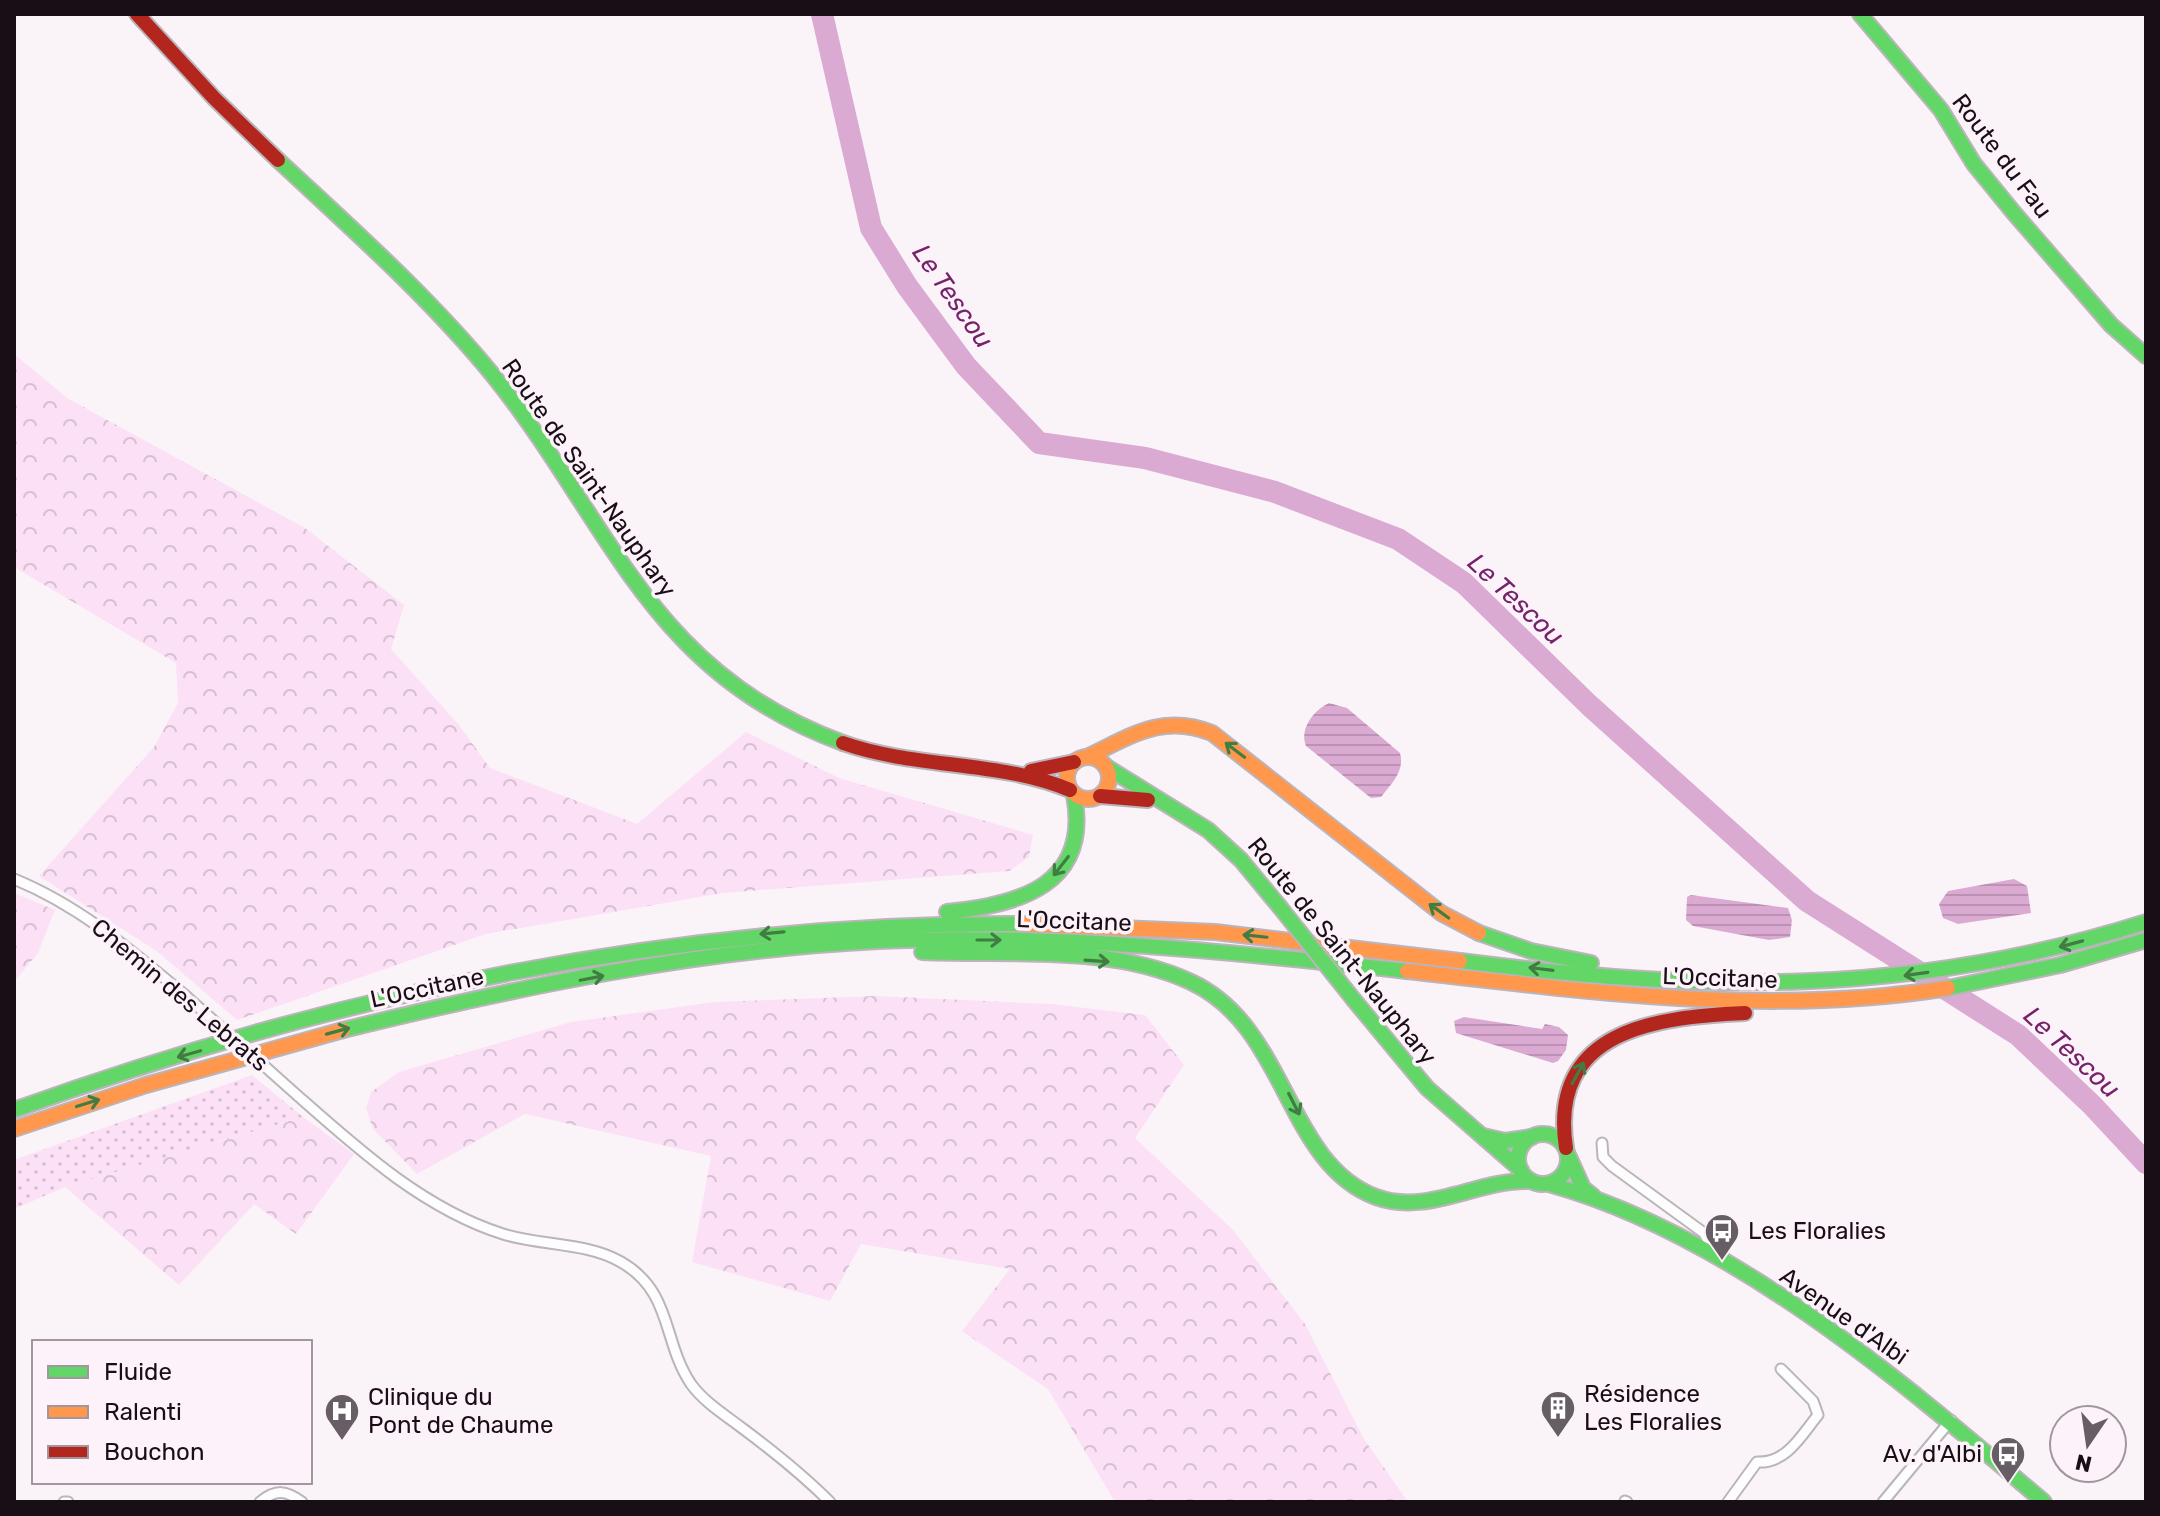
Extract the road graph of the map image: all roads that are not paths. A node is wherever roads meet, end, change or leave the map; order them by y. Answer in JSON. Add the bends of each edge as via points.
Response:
{"nodes":[{"id":1,"x":137,"y":14,"type":"edge"},
{"id":2,"x":1860,"y":14,"type":"edge"},
{"id":3,"x":2146,"y":356,"type":"edge"},
{"id":4,"x":1080,"y":759,"type":"junction"},
{"id":5,"x":1105,"y":766,"type":"junction"},
{"id":6,"x":1011,"y":772,"type":"junction"},
{"id":7,"x":1072,"y":792,"type":"junction"},
{"id":8,"x":1100,"y":796,"type":"junction"},
{"id":9,"x":1164,"y":804,"type":"junction"},
{"id":10,"x":14,"y":879,"type":"edge"},
{"id":11,"x":2146,"y":922,"type":"edge"},
{"id":12,"x":823,"y":928,"type":"junction"},
{"id":13,"x":2146,"y":940,"type":"edge"},
{"id":14,"x":823,"y":946,"type":"junction"},
{"id":15,"x":1700,"y":983,"type":"junction"},
{"id":16,"x":1854,"y":999,"type":"junction"},
{"id":17,"x":14,"y":1110,"type":"edge"},
{"id":18,"x":14,"y":1129,"type":"edge"},
{"id":19,"x":1478,"y":1135,"type":"junction"},
{"id":20,"x":1532,"y":1137,"type":"junction"},
{"id":21,"x":1602,"y":1143,"type":"dead end"},
{"id":22,"x":1567,"y":1152,"type":"junction"},
{"id":23,"x":1526,"y":1176,"type":"junction"},
{"id":24,"x":1549,"y":1184,"type":"junction"},
{"id":25,"x":1597,"y":1199,"type":"junction"},
{"id":26,"x":1704,"y":1251,"type":"junction"},
{"id":27,"x":1781,"y":1369,"type":"dead end"},
{"id":28,"x":1951,"y":1420,"type":"junction"},
{"id":29,"x":260,"y":1502,"type":"edge"},
{"id":30,"x":302,"y":1502,"type":"edge"},
{"id":31,"x":830,"y":1502,"type":"edge"},
{"id":32,"x":1728,"y":1502,"type":"edge"},
{"id":33,"x":1883,"y":1502,"type":"edge"},
{"id":34,"x":2044,"y":1502,"type":"edge"}],
"edges":[{"from":1,"to":6,"type":"main road","name":"Route de Saint-Nauphary","via":[[222,107],[459,335],[535,431],[640,593],[707,664],[777,713],[846,744],[924,764]]},
{"from":2,"to":3,"type":"main road","name":"Route du Fau","via":[[1941,110],[1974,164],[2014,213],[2111,325]]},
{"from":4,"to":5,"type":"main road"},
{"from":4,"to":6,"type":"main road","name":"Route de Saint-Nauphary","via":[[1045,770]]},
{"from":4,"to":7,"type":"main road","via":[[1066,778]]},
{"from":15,"to":4,"type":"main road","name":"Route de Saint-Nauphary","one_way":true,"via":[[1523,951],[1468,930],[1232,746],[1195,726],[1141,728]]},
{"from":5,"to":8,"type":"main road","via":[[1109,782]]},
{"from":5,"to":9,"type":"main road","name":"Route de Saint-Nauphary"},
{"from":6,"to":7,"type":"main road","name":"Route de Saint-Nauphary"},
{"from":7,"to":8,"type":"main road","via":[[1087,799]]},
{"from":7,"to":12,"type":"main road","one_way":true,"via":[[1081,819],[1075,846],[1050,880],[1026,896],[988,908]]},
{"from":8,"to":9,"type":"main road","name":"Route de Saint-Nauphary"},
{"from":9,"to":19,"type":"main road","name":"Route de Saint-Nauphary","bridge":true,"via":[[1224,842],[1427,1088]]},
{"from":10,"to":31,"type":"street","name":"Chemin des Lebrats","bridge":true,"via":[[104,927],[387,1172],[501,1233],[602,1253],[641,1277],[655,1293],[677,1359],[694,1388]]},
{"from":11,"to":15,"type":"main road","name":"L'Occitane","one_way":true,"via":[[1962,968],[1870,981]]},
{"from":15,"to":12,"type":"main road","name":"L'Occitane","one_way":true,"via":[[1151,927],[983,922]]},
{"from":12,"to":17,"type":"main road","name":"L'Occitane","one_way":true,"via":[[609,954],[402,994],[97,1081]]},
{"from":13,"to":16,"type":"main road","name":"L'Occitane","via":[[1981,983]]},
{"from":14,"to":16,"type":"main road","name":"L'Occitane","one_way":true,"via":[[982,940],[1149,945],[1700,1001]]},
{"from":18,"to":14,"type":"main road","name":"L'Occitane","one_way":true,"via":[[175,1076],[408,1012],[720,955]]},
{"from":14,"to":23,"type":"main road","one_way":true,"via":[[1126,963],[1160,970],[1212,995],[1244,1024],[1271,1060],[1318,1150],[1361,1190],[1398,1202],[1423,1202]]},
{"from":22,"to":16,"type":"main road","one_way":true,"via":[[1563,1108],[1578,1072],[1620,1032],[1665,1018],[1759,1013]]},
{"from":19,"to":20,"type":"main road","via":[[1505,1141]]},
{"from":19,"to":23,"type":"main road","name":"Route de Saint-Nauphary"},
{"from":20,"to":22,"type":"main road","via":[[1555,1137]]},
{"from":20,"to":23,"type":"main road","via":[[1520,1151]]},
{"from":21,"to":26,"type":"street","via":[[1603,1157],[1612,1166],[1704,1233]]},
{"from":22,"to":24,"type":"main road","via":[[1564,1174]]},
{"from":22,"to":25,"type":"main road","name":"Avenue d'Albi","via":[[1583,1188]]},
{"from":23,"to":24,"type":"main road"},
{"from":24,"to":25,"type":"main road","name":"Avenue d'Albi"},
{"from":25,"to":26,"type":"main road","name":"Avenue d'Albi"},
{"from":26,"to":28,"type":"main road","name":"Avenue d'Albi","via":[[1846,1342]]},
{"from":27,"to":32,"type":"street","via":[[1813,1401],[1818,1415],[1784,1455],[1757,1462]]},
{"from":28,"to":33,"type":"street"},
{"from":28,"to":34,"type":"main road","name":"Avenue d'Albi"},
{"from":29,"to":30,"type":"street","via":[[274,1491],[289,1492]]}]}
